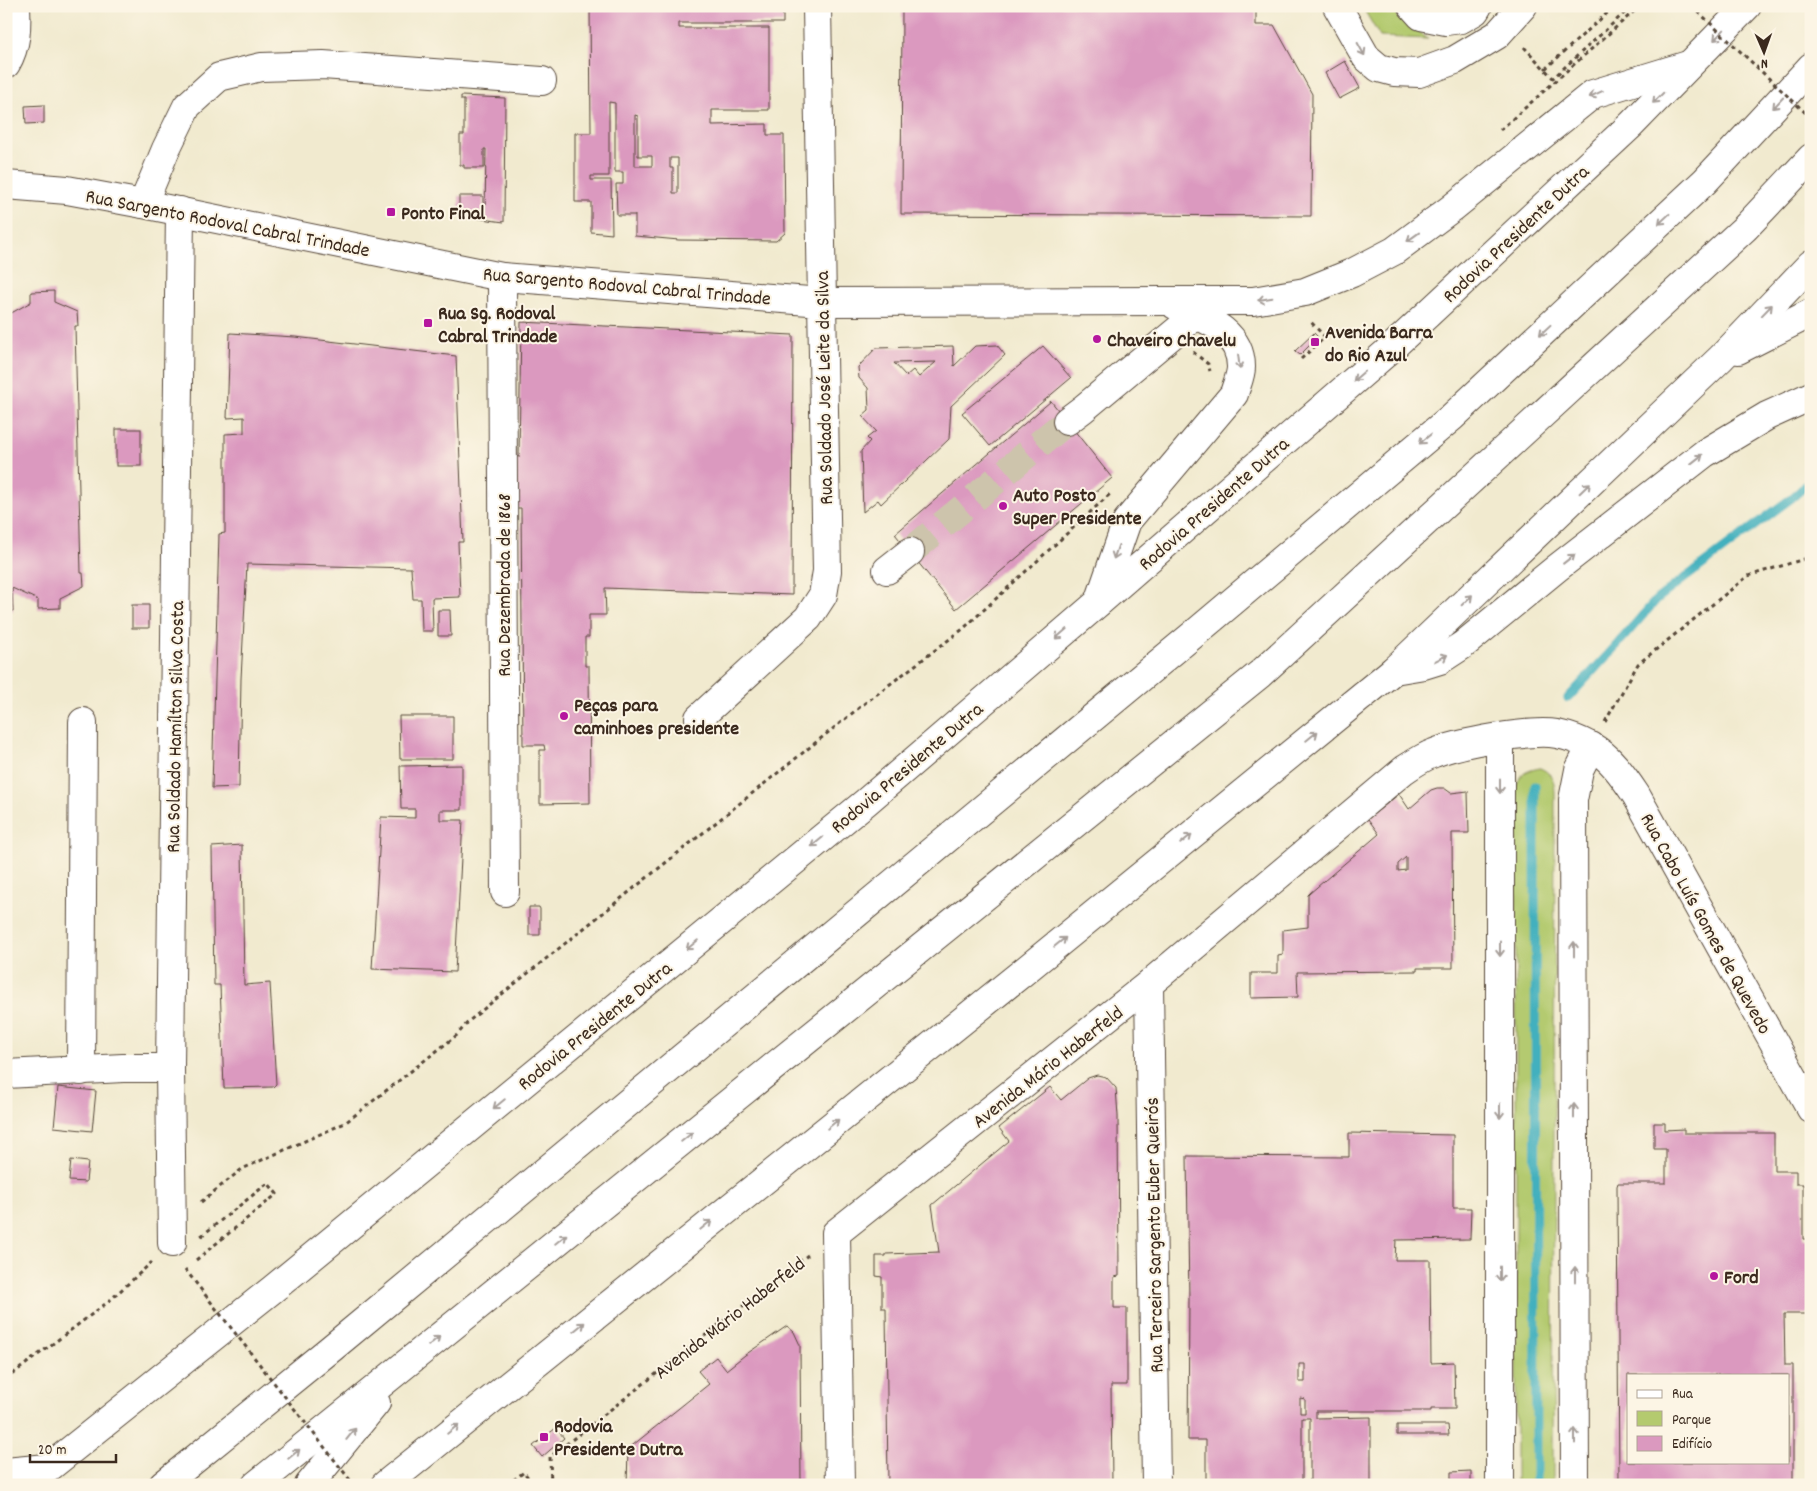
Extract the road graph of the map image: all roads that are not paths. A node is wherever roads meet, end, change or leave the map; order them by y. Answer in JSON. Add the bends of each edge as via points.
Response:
{"nodes":[{"id":1,"x":16,"y":6,"type":"edge"},
{"id":2,"x":817,"y":6,"type":"edge"},
{"id":3,"x":1337,"y":6,"type":"edge"},
{"id":4,"x":1412,"y":6,"type":"edge"},
{"id":5,"x":1478,"y":6,"type":"edge"},
{"id":6,"x":1523,"y":6,"type":"edge"},
{"id":7,"x":1747,"y":6,"type":"edge"},
{"id":8,"x":6,"y":64,"type":"edge"},
{"id":9,"x":1692,"y":64,"type":"junction"},
{"id":10,"x":1811,"y":67,"type":"edge"},
{"id":11,"x":542,"y":81,"type":"dead end"},
{"id":12,"x":1811,"y":158,"type":"edge"},
{"id":13,"x":6,"y":185,"type":"edge"},
{"id":14,"x":143,"y":204,"type":"junction"},
{"id":15,"x":180,"y":211,"type":"junction"},
{"id":16,"x":1811,"y":264,"type":"edge"},
{"id":17,"x":502,"y":277,"type":"junction"},
{"id":18,"x":822,"y":302,"type":"junction"},
{"id":19,"x":1166,"y":302,"type":"junction"},
{"id":20,"x":1811,"y":313,"type":"edge"},
{"id":21,"x":1196,"y":315,"type":"junction"},
{"id":22,"x":1721,"y":358,"type":"junction"},
{"id":23,"x":1811,"y":396,"type":"edge"},
{"id":24,"x":1067,"y":421,"type":"tunnel mouth"},
{"id":25,"x":910,"y":552,"type":"tunnel mouth"},
{"id":26,"x":887,"y":570,"type":"dead end"},
{"id":27,"x":1098,"y":603,"type":"junction"},
{"id":28,"x":1394,"y":670,"type":"junction"},
{"id":29,"x":699,"y":718,"type":"dead end"},
{"id":30,"x":83,"y":722,"type":"dead end"},
{"id":31,"x":1500,"y":738,"type":"junction"},
{"id":32,"x":1591,"y":746,"type":"junction"},
{"id":33,"x":505,"y":892,"type":"dead end"},
{"id":34,"x":1149,"y":984,"type":"junction"},
{"id":35,"x":170,"y":1068,"type":"junction"},
{"id":36,"x":81,"y":1071,"type":"junction"},
{"id":37,"x":6,"y":1074,"type":"edge"},
{"id":38,"x":1811,"y":1109,"type":"edge"},
{"id":39,"x":182,"y":1243,"type":"road end"},
{"id":40,"x":413,"y":1358,"type":"junction"},
{"id":41,"x":6,"y":1472,"type":"edge"},
{"id":42,"x":37,"y":1476,"type":"edge"},
{"id":43,"x":163,"y":1485,"type":"edge"},
{"id":44,"x":256,"y":1485,"type":"edge"},
{"id":45,"x":309,"y":1485,"type":"edge"},
{"id":46,"x":384,"y":1485,"type":"edge"},
{"id":47,"x":840,"y":1485,"type":"edge"},
{"id":48,"x":1156,"y":1485,"type":"edge"},
{"id":49,"x":1500,"y":1485,"type":"edge"},
{"id":50,"x":1575,"y":1485,"type":"edge"}],
"edges":[{"from":1,"to":8,"type":"main road","via":[[18,29]]},
{"from":2,"to":18,"type":"main road","name":"Rua Soldado José Leite da Silva"},
{"from":3,"to":6,"type":"main road","one_way":true,"via":[[1366,57],[1379,68],[1419,73],[1455,60],[1497,35]]},
{"from":4,"to":5,"type":"main road","via":[[1421,16],[1446,21],[1461,19]]},
{"from":7,"to":9,"type":"main road","name":"Rodovia Presidente Dutra","one_way":true},
{"from":9,"to":19,"type":"main road","name":"Rua Sargento Rodoval Cabral Trindade","one_way":true,"via":[[1593,94],[1452,208],[1394,251],[1352,273],[1305,292],[1253,301]]},
{"from":9,"to":27,"type":"main road","name":"Rodovia Presidente Dutra","one_way":true,"via":[[1386,353]]},
{"from":10,"to":43,"type":"main road","one_way":true,"via":[[1705,182],[1452,417],[333,1348]]},
{"from":11,"to":14,"type":"main road","via":[[323,64],[262,67],[219,77],[187,106]]},
{"from":40,"to":12,"type":"main road","one_way":true,"via":[[1260,674],[1745,228]]},
{"from":13,"to":14,"type":"main road","name":"Rua Sargento Rodoval Cabral Trindade","via":[[67,190]]},
{"from":14,"to":15,"type":"main road","name":"Rua Sargento Rodoval Cabral Trindade"},
{"from":15,"to":17,"type":"main road","name":"Rua Sargento Rodoval Cabral Trindade"},
{"from":15,"to":35,"type":"main road","name":"Rua Soldado Hamílton Silva Costa"},
{"from":22,"to":16,"type":"main road","one_way":true},
{"from":17,"to":18,"type":"main road","name":"Rua Sargento Rodoval Cabral Trindade"},
{"from":17,"to":33,"type":"main road","name":"Rua Dezembrada de 1868"},
{"from":18,"to":19,"type":"main road","name":"Rua Sargento Rodoval Cabral Trindade"},
{"from":18,"to":29,"type":"main road","name":"Rua Soldado José Leite da Silva","via":[[827,571],[823,595],[808,618]]},
{"from":19,"to":21,"type":"main road"},
{"from":20,"to":22,"type":"main road"},
{"from":21,"to":24,"type":"main road"},
{"from":21,"to":27,"type":"main road","one_way":true,"via":[[1219,326],[1237,345],[1241,368],[1234,394],[1127,521]]},
{"from":28,"to":22,"type":"main road","one_way":true},
{"from":28,"to":23,"type":"main road","one_way":true,"via":[[1440,660],[1463,645],[1705,453],[1767,416]]},
{"from":25,"to":26,"type":"main road"},
{"from":27,"to":42,"type":"main road","name":"Rodovia Presidente Dutra","one_way":true,"via":[[828,834],[273,1289]]},
{"from":46,"to":28,"type":"main road","one_way":true},
{"from":30,"to":36,"type":"main road"},
{"from":31,"to":32,"type":"main road","name":"Avenida Mário Haberfeld","via":[[1528,733],[1557,734]]},
{"from":31,"to":34,"type":"main road","name":"Avenida Mário Haberfeld","via":[[1447,748],[1404,770]]},
{"from":31,"to":49,"type":"main road","one_way":true},
{"from":32,"to":38,"type":"main road","name":"Rua Cabo Luís Gomes de Quevedo","via":[[1619,770],[1636,796]]},
{"from":50,"to":32,"type":"main road","one_way":true,"via":[[1573,800],[1579,770]]},
{"from":34,"to":47,"type":"main road","name":"Avenida Mário Haberfeld","via":[[836,1233]]},
{"from":34,"to":48,"type":"main road","name":"Rua Terceiro Sargento Euber Queirós"},
{"from":35,"to":36,"type":"main road"},
{"from":35,"to":39,"type":"main road","name":"Rua Soldado Hamílton Silva Costa"},
{"from":36,"to":37,"type":"main road"},
{"from":44,"to":40,"type":"main road","one_way":true},
{"from":45,"to":40,"type":"main road","one_way":true},
{"from":41,"to":42,"type":"main road"}]}
